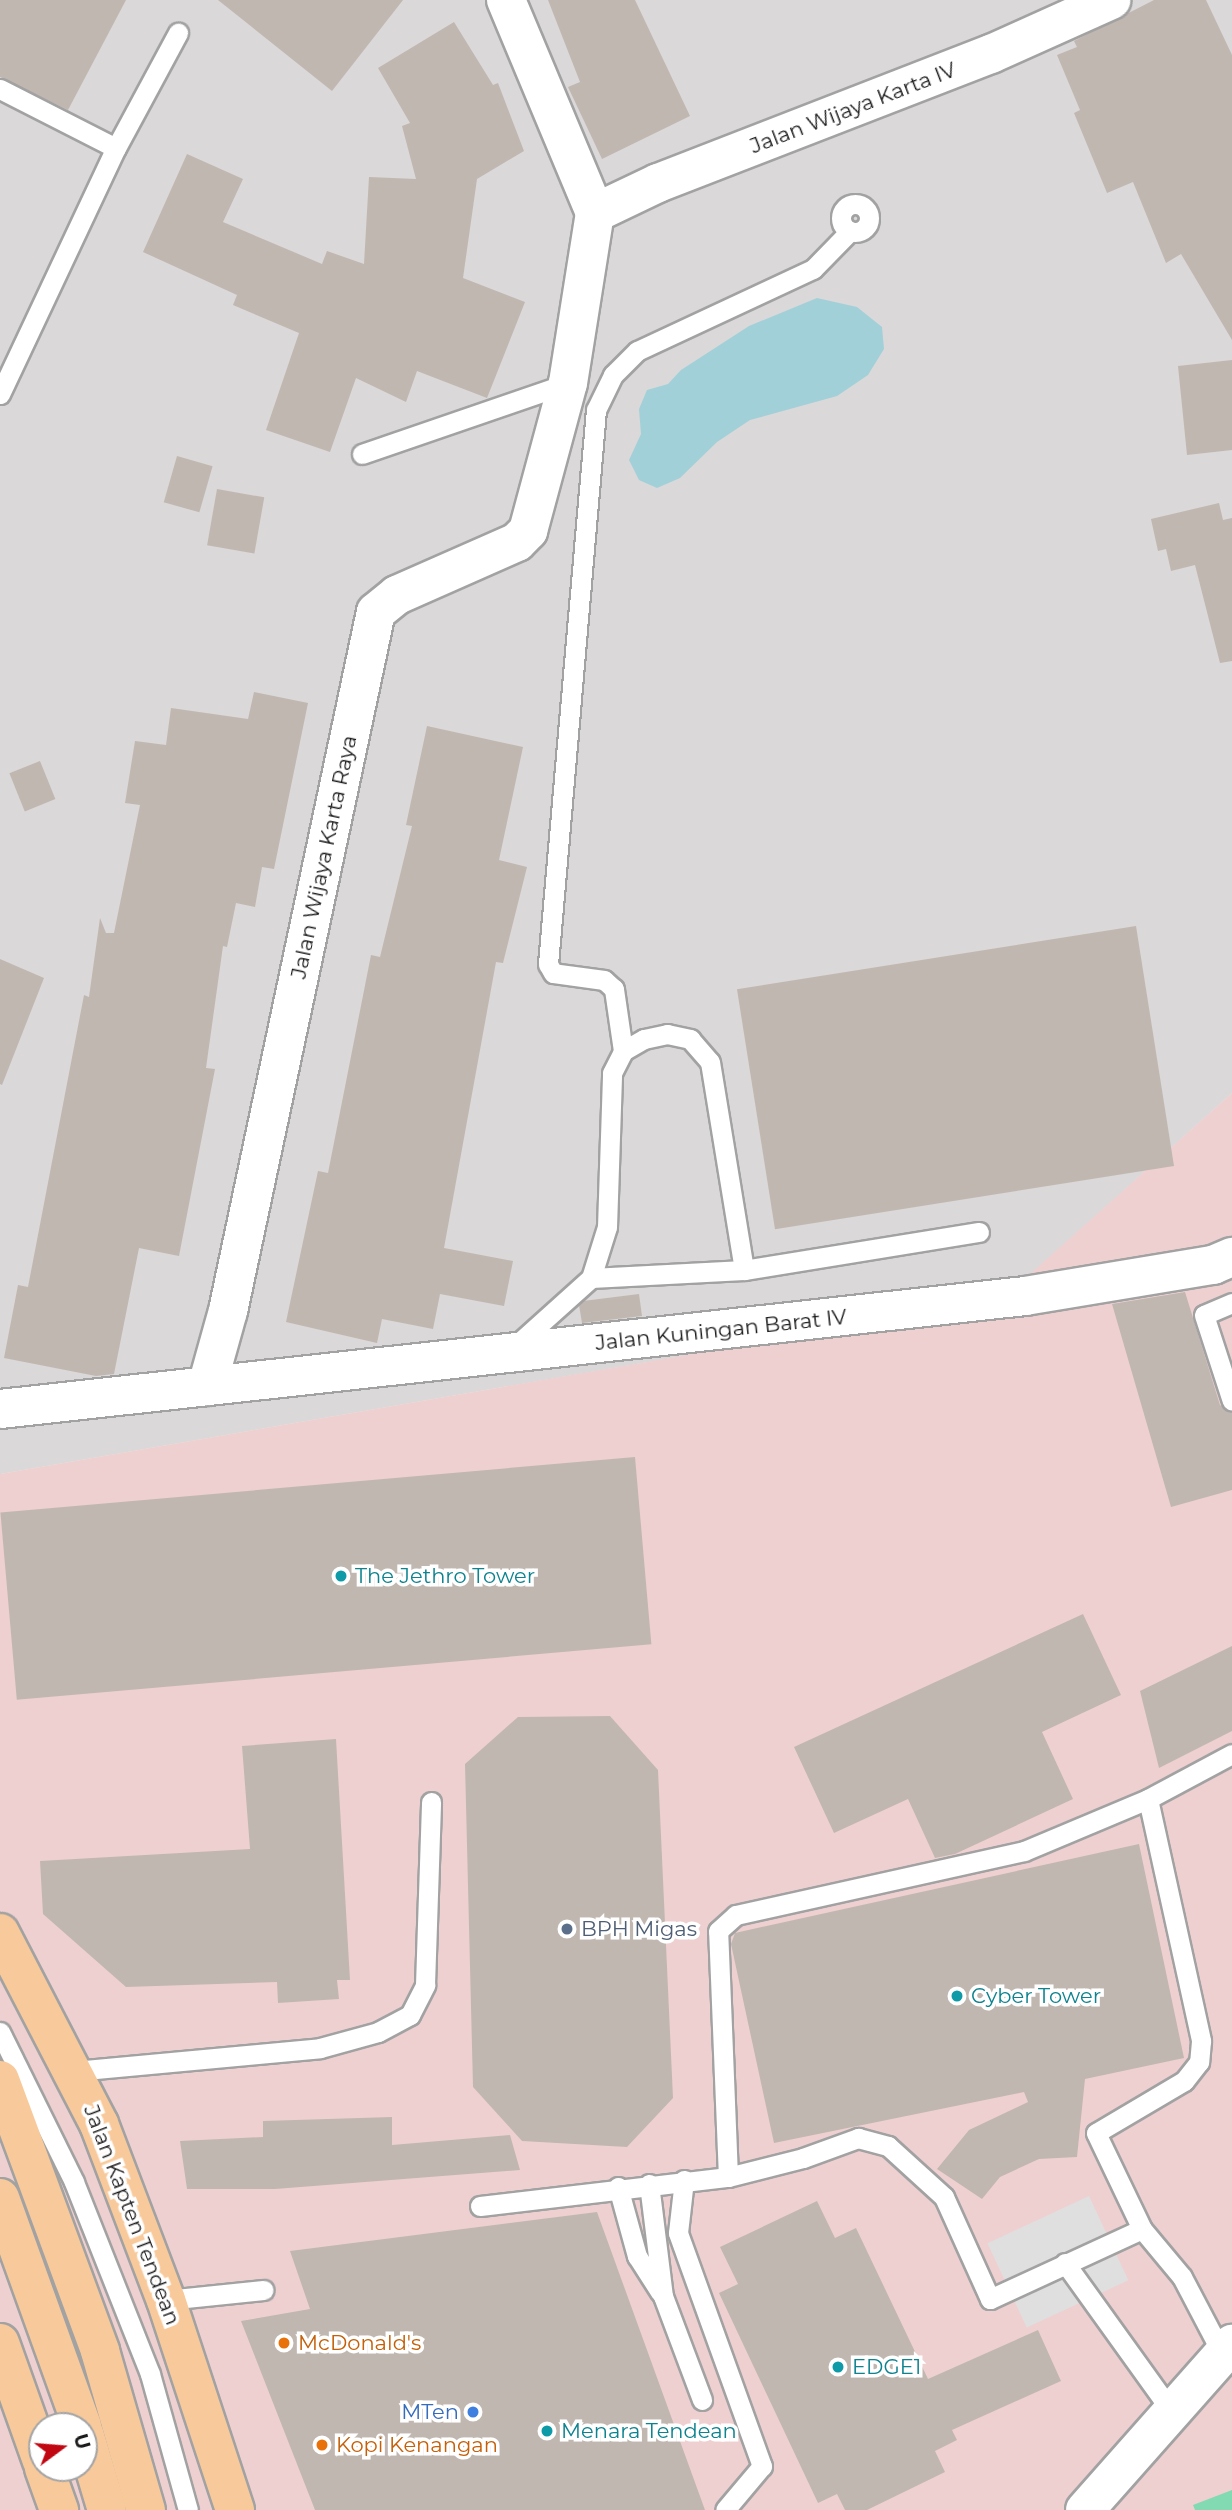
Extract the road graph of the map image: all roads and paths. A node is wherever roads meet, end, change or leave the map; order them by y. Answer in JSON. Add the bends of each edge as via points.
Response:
{"nodes":[{"id":1,"x":506,"y":0,"type":"edge"},
{"id":2,"x":1111,"y":0,"type":"edge"},
{"id":3,"x":178,"y":33,"type":"dead end"},
{"id":4,"x":0,"y":89,"type":"edge"},
{"id":5,"x":116,"y":148,"type":"junction"},
{"id":6,"x":595,"y":214,"type":"junction"},
{"id":7,"x":850,"y":231,"type":"dead end"},
{"id":8,"x":568,"y":383,"type":"junction"},
{"id":9,"x":0,"y":394,"type":"edge"},
{"id":10,"x":362,"y":454,"type":"dead end"},
{"id":11,"x":623,"y":1051,"type":"junction"},
{"id":12,"x":979,"y":1232,"type":"dead end"},
{"id":13,"x":1232,"y":1257,"type":"edge"},
{"id":14,"x":744,"y":1270,"type":"junction"},
{"id":15,"x":592,"y":1278,"type":"junction"},
{"id":16,"x":1232,"y":1303,"type":"edge"},
{"id":17,"x":508,"y":1352,"type":"junction"},
{"id":18,"x":207,"y":1386,"type":"junction"},
{"id":19,"x":1232,"y":1401,"type":"edge"},
{"id":20,"x":0,"y":1409,"type":"edge"},
{"id":21,"x":1232,"y":1754,"type":"edge"},
{"id":22,"x":1148,"y":1799,"type":"junction"},
{"id":23,"x":431,"y":1802,"type":"dead end"},
{"id":24,"x":0,"y":1933,"type":"edge"},
{"id":25,"x":0,"y":2032,"type":"edge"},
{"id":26,"x":74,"y":2071,"type":"junction"},
{"id":27,"x":0,"y":2080,"type":"edge"},
{"id":28,"x":728,"y":2177,"type":"junction"},
{"id":29,"x":684,"y":2180,"type":"junction"},
{"id":30,"x":649,"y":2184,"type":"junction"},
{"id":31,"x":618,"y":2188,"type":"junction"},
{"id":32,"x":0,"y":2198,"type":"edge"},
{"id":33,"x":480,"y":2206,"type":"dead end"},
{"id":34,"x":1142,"y":2229,"type":"junction"},
{"id":35,"x":1065,"y":2263,"type":"junction"},
{"id":36,"x":264,"y":2290,"type":"dead end"},
{"id":37,"x":663,"y":2296,"type":"junction"},
{"id":38,"x":166,"y":2300,"type":"junction"},
{"id":39,"x":1228,"y":2349,"type":"edge"},
{"id":40,"x":4,"y":2366,"type":"edge"},
{"id":41,"x":702,"y":2400,"type":"dead end"},
{"id":42,"x":77,"y":2412,"type":"edge"},
{"id":43,"x":1172,"y":2412,"type":"junction"},
{"id":44,"x":28,"y":2426,"type":"edge"},
{"id":45,"x":98,"y":2480,"type":"edge"},
{"id":46,"x":49,"y":2482,"type":"edge"},
{"id":47,"x":59,"y":2510,"type":"edge"},
{"id":48,"x":107,"y":2510,"type":"edge"},
{"id":49,"x":146,"y":2510,"type":"edge"},
{"id":50,"x":188,"y":2510,"type":"edge"},
{"id":51,"x":235,"y":2510,"type":"edge"},
{"id":52,"x":725,"y":2510,"type":"edge"},
{"id":53,"x":1085,"y":2510,"type":"edge"}],
"edges":[{"from":1,"to":6,"type":"street"},
{"from":2,"to":6,"type":"street","name":"Jalan Wijaya Karta IV","via":[[991,54],[658,183]]},
{"from":3,"to":5,"type":"lane"},
{"from":4,"to":5,"type":"lane"},
{"from":5,"to":9,"type":"lane"},
{"from":6,"to":8,"type":"street","name":"Jalan Wijaya Karta Raya"},
{"from":7,"to":11,"type":"lane","via":[[813,268],[637,351],[613,374],[596,410],[548,964],[553,973],[604,980],[614,989]]},
{"from":8,"to":10,"type":"lane"},
{"from":8,"to":18,"type":"street","name":"Jalan Wijaya Karta Raya","via":[[523,538],[397,595],[376,612],[231,1297]]},
{"from":11,"to":14,"type":"lane","via":[[667,1034],[690,1040],[710,1062]]},
{"from":11,"to":15,"type":"lane","via":[[612,1073],[607,1227]]},
{"from":12,"to":14,"type":"lane"},
{"from":13,"to":17,"type":"street","name":"Jalan Kuningan Barat IV","via":[[1213,1265],[1025,1296]]},
{"from":14,"to":15,"type":"lane"},
{"from":15,"to":17,"type":"lane"},
{"from":16,"to":19,"type":"lane","via":[[1204,1315]]},
{"from":17,"to":18,"type":"street","name":"Jalan Kuningan Barat IV"},
{"from":18,"to":20,"type":"street"},
{"from":21,"to":22,"type":"lane"},
{"from":22,"to":28,"type":"lane","via":[[1024,1851],[736,1916],[718,1931]]},
{"from":22,"to":34,"type":"lane","via":[[1201,2041],[1199,2062],[1184,2081],[1096,2133]]},
{"from":23,"to":26,"type":"lane","via":[[425,1985],[410,2015],[378,2032],[320,2048]]},
{"from":24,"to":26,"type":"main road","name":"Jalan Kapten Tendean"},
{"from":25,"to":50,"type":"lane","via":[[74,2182],[150,2374]]},
{"from":26,"to":38,"type":"main road","name":"Jalan Kapten Tendean"},
{"from":27,"to":49,"type":"main road","via":[[63,2243]]},
{"from":28,"to":29,"type":"lane"},
{"from":28,"to":35,"type":"lane","via":[[858,2138],[888,2146],[944,2197],[990,2298]]},
{"from":29,"to":30,"type":"lane"},
{"from":29,"to":52,"type":"lane","via":[[678,2233],[762,2466]]},
{"from":30,"to":31,"type":"lane"},
{"from":30,"to":37,"type":"lane"},
{"from":31,"to":33,"type":"lane"},
{"from":31,"to":37,"type":"lane","via":[[637,2256]]},
{"from":32,"to":42,"type":"main road"},
{"from":34,"to":35,"type":"lane"},
{"from":34,"to":39,"type":"lane","via":[[1182,2277]]},
{"from":35,"to":43,"type":"lane"},
{"from":36,"to":38,"type":"lane"},
{"from":37,"to":41,"type":"lane"},
{"from":38,"to":51,"type":"main road","name":"Jalan Kapten Tendean"},
{"from":39,"to":43,"type":"street"},
{"from":40,"to":44,"type":"main road"},
{"from":43,"to":53,"type":"street"},
{"from":45,"to":48,"type":"main road"},
{"from":46,"to":47,"type":"main road"}]}
